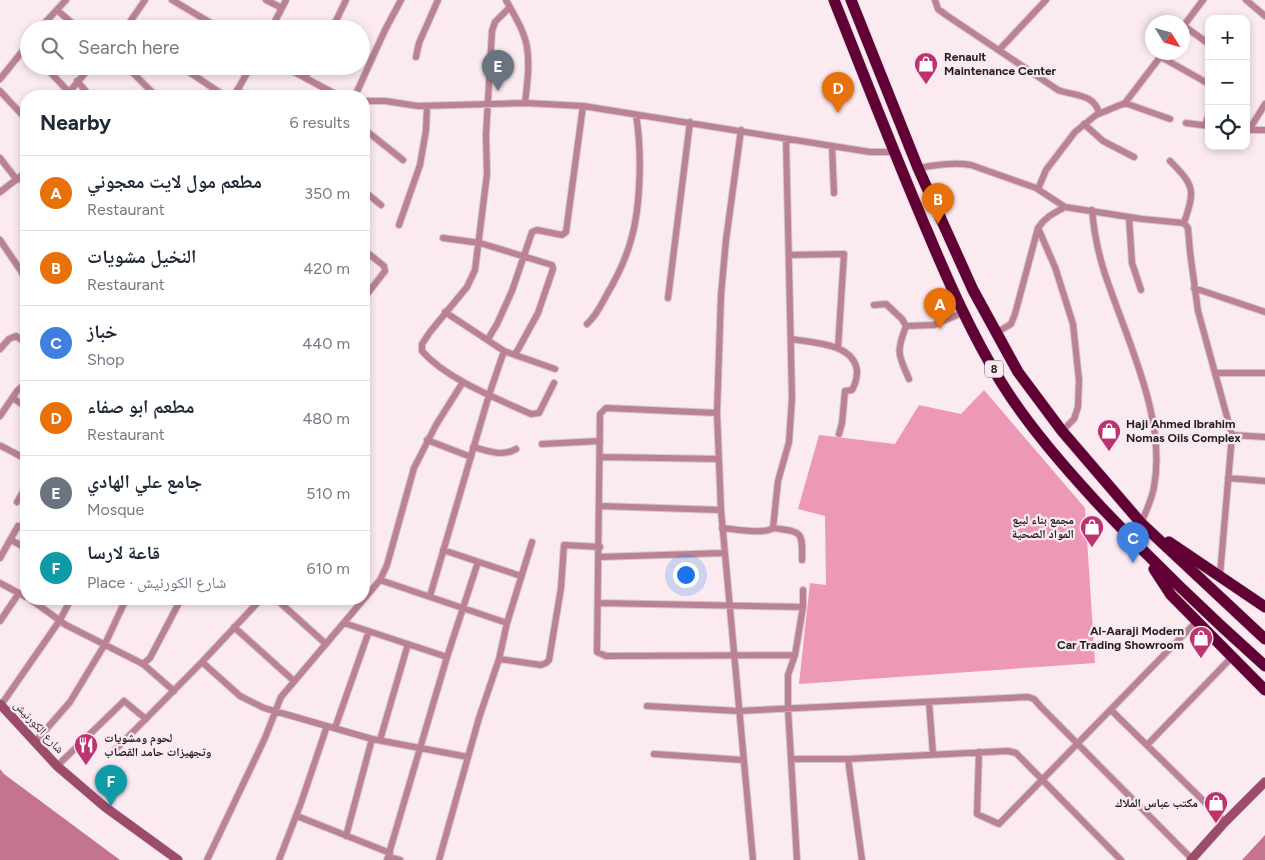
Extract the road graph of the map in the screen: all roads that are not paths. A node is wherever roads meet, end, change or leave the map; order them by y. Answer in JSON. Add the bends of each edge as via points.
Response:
{"nodes":[{"id":1,"x":66,"y":0,"type":"edge"},
{"id":2,"x":145,"y":0,"type":"edge"},
{"id":3,"x":172,"y":0,"type":"edge"},
{"id":4,"x":266,"y":0,"type":"edge"},
{"id":5,"x":286,"y":0,"type":"edge"},
{"id":6,"x":346,"y":0,"type":"edge"},
{"id":7,"x":400,"y":0,"type":"edge"},
{"id":8,"x":438,"y":0,"type":"edge"},
{"id":9,"x":506,"y":0,"type":"edge"},
{"id":10,"x":834,"y":0,"type":"edge"},
{"id":11,"x":852,"y":0,"type":"edge"},
{"id":12,"x":935,"y":0,"type":"edge"},
{"id":13,"x":1046,"y":0,"type":"edge"},
{"id":14,"x":1203,"y":0,"type":"edge"},
{"id":15,"x":1246,"y":0,"type":"edge"},
{"id":16,"x":510,"y":7,"type":"junction"},
{"id":17,"x":282,"y":8,"type":"junction"},
{"id":18,"x":57,"y":10,"type":"junction"},
{"id":19,"x":1265,"y":16,"type":"edge"},
{"id":20,"x":1190,"y":18,"type":"edge"},
{"id":21,"x":48,"y":20,"type":"edge"},
{"id":22,"x":69,"y":20,"type":"edge"},
{"id":23,"x":131,"y":20,"type":"edge"},
{"id":24,"x":206,"y":20,"type":"edge"},
{"id":25,"x":276,"y":20,"type":"edge"},
{"id":26,"x":336,"y":20,"type":"edge"},
{"id":27,"x":1190,"y":32,"type":"edge"},
{"id":28,"x":1205,"y":41,"type":"edge"},
{"id":29,"x":999,"y":50,"type":"junction"},
{"id":30,"x":20,"y":56,"type":"edge"},
{"id":31,"x":416,"y":57,"type":"dead end"},
{"id":32,"x":1159,"y":60,"type":"edge"},
{"id":33,"x":1171,"y":60,"type":"edge"},
{"id":34,"x":370,"y":64,"type":"edge"},
{"id":35,"x":52,"y":75,"type":"edge"},
{"id":36,"x":82,"y":75,"type":"edge"},
{"id":37,"x":135,"y":75,"type":"edge"},
{"id":38,"x":194,"y":75,"type":"edge"},
{"id":39,"x":246,"y":75,"type":"edge"},
{"id":40,"x":300,"y":75,"type":"edge"},
{"id":41,"x":306,"y":75,"type":"edge"},
{"id":42,"x":365,"y":75,"type":"edge"},
{"id":43,"x":305,"y":78,"type":"junction"},
{"id":44,"x":0,"y":79,"type":"edge"},
{"id":45,"x":78,"y":80,"type":"junction"},
{"id":46,"x":1205,"y":81,"type":"edge"},
{"id":47,"x":65,"y":90,"type":"edge"},
{"id":48,"x":71,"y":90,"type":"edge"},
{"id":49,"x":86,"y":90,"type":"edge"},
{"id":50,"x":150,"y":90,"type":"edge"},
{"id":51,"x":216,"y":90,"type":"edge"},
{"id":52,"x":238,"y":90,"type":"edge"},
{"id":53,"x":328,"y":90,"type":"edge"},
{"id":54,"x":358,"y":90,"type":"edge"},
{"id":55,"x":0,"y":91,"type":"edge"},
{"id":56,"x":370,"y":101,"type":"edge"},
{"id":57,"x":525,"y":103,"type":"junction"},
{"id":58,"x":1125,"y":103,"type":"junction"},
{"id":59,"x":487,"y":104,"type":"junction"},
{"id":60,"x":1265,"y":104,"type":"edge"},
{"id":61,"x":427,"y":106,"type":"junction"},
{"id":62,"x":583,"y":106,"type":"junction"},
{"id":63,"x":20,"y":113,"type":"edge"},
{"id":64,"x":1099,"y":113,"type":"junction"},
{"id":65,"x":636,"y":115,"type":"junction"},
{"id":66,"x":1170,"y":119,"type":"dead end"},
{"id":67,"x":690,"y":122,"type":"junction"},
{"id":68,"x":1186,"y":123,"type":"dead end"},
{"id":69,"x":1084,"y":124,"type":"junction"},
{"id":70,"x":1205,"y":126,"type":"edge"},
{"id":71,"x":1250,"y":127,"type":"edge"},
{"id":72,"x":741,"y":130,"type":"junction"},
{"id":73,"x":1250,"y":130,"type":"edge"},
{"id":74,"x":1265,"y":130,"type":"edge"},
{"id":75,"x":370,"y":135,"type":"edge"},
{"id":76,"x":786,"y":139,"type":"junction"},
{"id":77,"x":832,"y":146,"type":"junction"},
{"id":78,"x":894,"y":152,"type":"junction"},
{"id":79,"x":1134,"y":157,"type":"dead end"},
{"id":80,"x":0,"y":158,"type":"edge"},
{"id":81,"x":403,"y":160,"type":"dead end"},
{"id":82,"x":1170,"y":161,"type":"dead end"},
{"id":83,"x":918,"y":168,"type":"junction"},
{"id":84,"x":20,"y":178,"type":"edge"},
{"id":85,"x":17,"y":180,"type":"junction"},
{"id":86,"x":1038,"y":189,"type":"junction"},
{"id":87,"x":0,"y":192,"type":"edge"},
{"id":88,"x":834,"y":193,"type":"dead end"},
{"id":89,"x":370,"y":196,"type":"edge"},
{"id":90,"x":381,"y":205,"type":"dead end"},
{"id":91,"x":1065,"y":207,"type":"junction"},
{"id":92,"x":1092,"y":210,"type":"junction"},
{"id":93,"x":1129,"y":217,"type":"junction"},
{"id":94,"x":1184,"y":223,"type":"junction"},
{"id":95,"x":399,"y":225,"type":"dead end"},
{"id":96,"x":1038,"y":228,"type":"junction"},
{"id":97,"x":443,"y":238,"type":"dead end"},
{"id":98,"x":0,"y":240,"type":"edge"},
{"id":99,"x":480,"y":243,"type":"junction"},
{"id":100,"x":370,"y":255,"type":"edge"},
{"id":101,"x":523,"y":255,"type":"junction"},
{"id":102,"x":789,"y":255,"type":"junction"},
{"id":103,"x":20,"y":270,"type":"edge"},
{"id":104,"x":1194,"y":288,"type":"junction"},
{"id":105,"x":370,"y":290,"type":"edge"},
{"id":106,"x":1141,"y":290,"type":"dead end"},
{"id":107,"x":668,"y":298,"type":"dead end"},
{"id":108,"x":874,"y":305,"type":"dead end"},
{"id":109,"x":445,"y":312,"type":"junction"},
{"id":110,"x":964,"y":312,"type":"junction"},
{"id":111,"x":1265,"y":312,"type":"edge"},
{"id":112,"x":587,"y":324,"type":"dead end"},
{"id":113,"x":906,"y":326,"type":"junction"},
{"id":114,"x":996,"y":333,"type":"junction"},
{"id":115,"x":20,"y":339,"type":"edge"},
{"id":116,"x":488,"y":339,"type":"junction"},
{"id":117,"x":791,"y":339,"type":"junction"},
{"id":118,"x":980,"y":342,"type":"junction"},
{"id":119,"x":838,"y":348,"type":"junction"},
{"id":120,"x":0,"y":349,"type":"edge"},
{"id":121,"x":504,"y":351,"type":"junction"},
{"id":122,"x":515,"y":355,"type":"junction"},
{"id":123,"x":555,"y":370,"type":"dead end"},
{"id":124,"x":1018,"y":372,"type":"junction"},
{"id":125,"x":1216,"y":373,"type":"junction"},
{"id":126,"x":1265,"y":373,"type":"edge"},
{"id":127,"x":909,"y":379,"type":"dead end"},
{"id":128,"x":463,"y":382,"type":"junction"},
{"id":129,"x":1001,"y":382,"type":"junction"},
{"id":130,"x":554,"y":383,"type":"dead end"},
{"id":131,"x":20,"y":388,"type":"edge"},
{"id":132,"x":489,"y":395,"type":"junction"},
{"id":133,"x":13,"y":398,"type":"junction"},
{"id":134,"x":20,"y":403,"type":"edge"},
{"id":135,"x":717,"y":413,"type":"junction"},
{"id":136,"x":0,"y":416,"type":"edge"},
{"id":137,"x":1062,"y":431,"type":"junction"},
{"id":138,"x":839,"y":434,"type":"dead end"},
{"id":139,"x":1232,"y":435,"type":"junction"},
{"id":140,"x":1265,"y":437,"type":"edge"},
{"id":141,"x":427,"y":440,"type":"junction"},
{"id":142,"x":600,"y":441,"type":"junction"},
{"id":143,"x":542,"y":444,"type":"dead end"},
{"id":144,"x":1,"y":446,"type":"edge"},
{"id":145,"x":473,"y":447,"type":"junction"},
{"id":146,"x":516,"y":449,"type":"dead end"},
{"id":147,"x":20,"y":456,"type":"edge"},
{"id":148,"x":470,"y":457,"type":"junction"},
{"id":149,"x":600,"y":457,"type":"junction"},
{"id":150,"x":718,"y":459,"type":"junction"},
{"id":151,"x":1228,"y":478,"type":"junction"},
{"id":152,"x":1265,"y":481,"type":"edge"},
{"id":153,"x":20,"y":497,"type":"edge"},
{"id":154,"x":17,"y":502,"type":"dead end"},
{"id":155,"x":599,"y":506,"type":"junction"},
{"id":156,"x":720,"y":510,"type":"junction"},
{"id":157,"x":1141,"y":523,"type":"junction"},
{"id":158,"x":18,"y":526,"type":"dead end"},
{"id":159,"x":722,"y":528,"type":"junction"},
{"id":160,"x":773,"y":528,"type":"junction"},
{"id":161,"x":11,"y":540,"type":"junction"},
{"id":162,"x":532,"y":542,"type":"dead end"},
{"id":163,"x":20,"y":545,"type":"edge"},
{"id":164,"x":600,"y":546,"type":"junction"},
{"id":165,"x":443,"y":550,"type":"junction"},
{"id":166,"x":1142,"y":551,"type":"junction"},
{"id":167,"x":724,"y":553,"type":"junction"},
{"id":168,"x":598,"y":557,"type":"junction"},
{"id":169,"x":0,"y":558,"type":"edge"},
{"id":170,"x":802,"y":560,"type":"dead end"},
{"id":171,"x":478,"y":562,"type":"junction"},
{"id":172,"x":1220,"y":575,"type":"junction"},
{"id":173,"x":521,"y":576,"type":"junction"},
{"id":174,"x":380,"y":580,"type":"junction"},
{"id":175,"x":0,"y":583,"type":"edge"},
{"id":176,"x":803,"y":590,"type":"dead end"},
{"id":177,"x":370,"y":592,"type":"edge"},
{"id":178,"x":19,"y":593,"type":"joint"},
{"id":179,"x":430,"y":596,"type":"junction"},
{"id":180,"x":598,"y":603,"type":"junction"},
{"id":181,"x":39,"y":605,"type":"edge"},
{"id":182,"x":68,"y":605,"type":"edge"},
{"id":183,"x":123,"y":605,"type":"edge"},
{"id":184,"x":178,"y":605,"type":"edge"},
{"id":185,"x":254,"y":605,"type":"edge"},
{"id":186,"x":283,"y":605,"type":"edge"},
{"id":187,"x":359,"y":605,"type":"edge"},
{"id":188,"x":729,"y":606,"type":"junction"},
{"id":189,"x":803,"y":607,"type":"junction"},
{"id":190,"x":1265,"y":607,"type":"edge"},
{"id":191,"x":463,"y":608,"type":"junction"},
{"id":192,"x":60,"y":620,"type":"junction"},
{"id":193,"x":0,"y":621,"type":"edge"},
{"id":194,"x":1196,"y":622,"type":"junction"},
{"id":195,"x":344,"y":623,"type":"junction"},
{"id":196,"x":507,"y":623,"type":"junction"},
{"id":197,"x":234,"y":627,"type":"junction"},
{"id":198,"x":369,"y":631,"type":"junction"},
{"id":199,"x":1265,"y":639,"type":"edge"},
{"id":200,"x":105,"y":644,"type":"junction"},
{"id":201,"x":326,"y":644,"type":"junction"},
{"id":202,"x":408,"y":644,"type":"junction"},
{"id":203,"x":733,"y":655,"type":"junction"},
{"id":204,"x":795,"y":655,"type":"junction"},
{"id":205,"x":447,"y":657,"type":"junction"},
{"id":206,"x":1232,"y":657,"type":"junction"},
{"id":207,"x":499,"y":659,"type":"junction"},
{"id":208,"x":202,"y":662,"type":"junction"},
{"id":209,"x":143,"y":664,"type":"junction"},
{"id":210,"x":1265,"y":666,"type":"edge"},
{"id":211,"x":294,"y":680,"type":"junction"},
{"id":212,"x":1265,"y":690,"type":"edge"},
{"id":213,"x":174,"y":691,"type":"junction"},
{"id":214,"x":930,"y":702,"type":"junction"},
{"id":215,"x":0,"y":704,"type":"edge"},
{"id":216,"x":647,"y":706,"type":"dead end"},
{"id":217,"x":788,"y":709,"type":"junction"},
{"id":218,"x":1111,"y":710,"type":"junction"},
{"id":219,"x":738,"y":711,"type":"junction"},
{"id":220,"x":274,"y":712,"type":"junction"},
{"id":221,"x":146,"y":719,"type":"junction"},
{"id":222,"x":327,"y":726,"type":"junction"},
{"id":223,"x":335,"y":728,"type":"junction"},
{"id":224,"x":372,"y":739,"type":"junction"},
{"id":225,"x":380,"y":740,"type":"junction"},
{"id":226,"x":35,"y":742,"type":"junction"},
{"id":227,"x":1078,"y":744,"type":"junction"},
{"id":228,"x":1147,"y":745,"type":"junction"},
{"id":229,"x":421,"y":748,"type":"junction"},
{"id":230,"x":979,"y":752,"type":"junction"},
{"id":231,"x":112,"y":753,"type":"dead end"},
{"id":232,"x":654,"y":754,"type":"dead end"},
{"id":233,"x":933,"y":754,"type":"junction"},
{"id":234,"x":468,"y":757,"type":"junction"},
{"id":235,"x":792,"y":759,"type":"junction"},
{"id":236,"x":848,"y":759,"type":"junction"},
{"id":237,"x":743,"y":760,"type":"junction"},
{"id":238,"x":58,"y":766,"type":"junction"},
{"id":239,"x":1043,"y":779,"type":"junction"},
{"id":240,"x":1265,"y":782,"type":"edge"},
{"id":241,"x":296,"y":816,"type":"junction"},
{"id":242,"x":1225,"y":822,"type":"junction"},
{"id":243,"x":346,"y":836,"type":"junction"},
{"id":244,"x":388,"y":857,"type":"edge"},
{"id":245,"x":1192,"y":859,"type":"edge"},
{"id":246,"x":178,"y":860,"type":"edge"},
{"id":247,"x":207,"y":860,"type":"edge"},
{"id":248,"x":279,"y":860,"type":"edge"},
{"id":249,"x":400,"y":860,"type":"edge"},
{"id":250,"x":439,"y":860,"type":"edge"},
{"id":251,"x":753,"y":860,"type":"edge"},
{"id":252,"x":797,"y":860,"type":"edge"},
{"id":253,"x":862,"y":860,"type":"edge"},
{"id":254,"x":1121,"y":860,"type":"edge"}],
"edges":[{"from":1,"to":18,"type":"street"},
{"from":2,"to":23,"type":"street"},
{"from":3,"to":24,"type":"street"},
{"from":4,"to":17,"type":"street"},
{"from":5,"to":17,"type":"street"},
{"from":6,"to":26,"type":"street"},
{"from":7,"to":34,"type":"street"},
{"from":8,"to":31,"type":"street"},
{"from":9,"to":16,"type":"street"},
{"from":10,"to":78,"type":"highway","number":"8"},
{"from":11,"to":83,"type":"highway","number":"8"},
{"from":12,"to":29,"type":"street","via":[[938,9]]},
{"from":13,"to":29,"type":"street"},
{"from":14,"to":20,"type":"street"},
{"from":15,"to":19,"type":"street"},
{"from":16,"to":57,"type":"street","via":[[527,47]]},
{"from":16,"to":59,"type":"street","via":[[495,22],[492,31]]},
{"from":17,"to":25,"type":"street"},
{"from":18,"to":21,"type":"street"},
{"from":18,"to":22,"type":"street"},
{"from":27,"to":28,"type":"street"},
{"from":29,"to":64,"type":"street","via":[[1058,90],[1093,100]]},
{"from":30,"to":44,"type":"street"},
{"from":32,"to":58,"type":"street"},
{"from":33,"to":46,"type":"street"},
{"from":35,"to":47,"type":"street"},
{"from":36,"to":45,"type":"street"},
{"from":37,"to":50,"type":"street"},
{"from":38,"to":51,"type":"street"},
{"from":39,"to":52,"type":"street"},
{"from":40,"to":43,"type":"street"},
{"from":41,"to":43,"type":"street"},
{"from":42,"to":54,"type":"street"},
{"from":43,"to":53,"type":"street"},
{"from":45,"to":48,"type":"street"},
{"from":45,"to":49,"type":"street"},
{"from":55,"to":63,"type":"street"},
{"from":56,"to":61,"type":"street"},
{"from":57,"to":59,"type":"street"},
{"from":57,"to":62,"type":"street"},
{"from":58,"to":64,"type":"street"},
{"from":58,"to":66,"type":"street"},
{"from":59,"to":61,"type":"street"},
{"from":59,"to":99,"type":"street","via":[[487,174]]},
{"from":60,"to":71,"type":"street"},
{"from":61,"to":95,"type":"street","via":[[420,165]]},
{"from":62,"to":65,"type":"street"},
{"from":62,"to":101,"type":"street","via":[[566,232],[562,235],[532,232]]},
{"from":64,"to":69,"type":"street"},
{"from":65,"to":67,"type":"street"},
{"from":65,"to":112,"type":"street","via":[[640,157],[631,240],[600,309]]},
{"from":67,"to":72,"type":"street"},
{"from":67,"to":107,"type":"street"},
{"from":68,"to":70,"type":"street"},
{"from":69,"to":79,"type":"street","via":[[1103,141]]},
{"from":69,"to":86,"type":"street","via":[[1046,170]]},
{"from":72,"to":76,"type":"street"},
{"from":72,"to":135,"type":"street","via":[[722,286]]},
{"from":73,"to":74,"type":"street"},
{"from":75,"to":81,"type":"street"},
{"from":76,"to":77,"type":"street"},
{"from":76,"to":102,"type":"street"},
{"from":77,"to":78,"type":"street"},
{"from":77,"to":88,"type":"street"},
{"from":78,"to":110,"type":"highway","number":"8"},
{"from":80,"to":85,"type":"street"},
{"from":82,"to":94,"type":"street","via":[[1191,187],[1192,198]]},
{"from":83,"to":86,"type":"street","via":[[960,163]]},
{"from":83,"to":114,"type":"highway","number":"8"},
{"from":84,"to":85,"type":"street"},
{"from":85,"to":87,"type":"street"},
{"from":86,"to":91,"type":"street"},
{"from":89,"to":90,"type":"street"},
{"from":91,"to":92,"type":"street"},
{"from":91,"to":96,"type":"street","via":[[1044,219]]},
{"from":92,"to":93,"type":"street"},
{"from":92,"to":157,"type":"street","via":[[1104,272],[1150,405],[1157,452],[1154,488]]},
{"from":93,"to":94,"type":"street"},
{"from":93,"to":106,"type":"street","via":[[1132,263]]},
{"from":94,"to":104,"type":"street","via":[[1188,228]]},
{"from":96,"to":114,"type":"street","via":[[1015,314],[1010,324]]},
{"from":96,"to":137,"type":"street","via":[[1055,267],[1073,324],[1079,380],[1078,407],[1074,419]]},
{"from":97,"to":99,"type":"street"},
{"from":98,"to":103,"type":"street"},
{"from":99,"to":101,"type":"street"},
{"from":99,"to":109,"type":"street","via":[[470,282]]},
{"from":100,"to":105,"type":"street","via":[[384,266],[385,271]]},
{"from":101,"to":116,"type":"street","via":[[512,291]]},
{"from":101,"to":122,"type":"street","via":[[548,262],[553,269],[538,313]]},
{"from":102,"to":117,"type":"street"},
{"from":102,"to":119,"type":"street","via":[[844,254]]},
{"from":104,"to":111,"type":"street"},
{"from":104,"to":125,"type":"street"},
{"from":108,"to":113,"type":"street","via":[[886,304]]},
{"from":109,"to":116,"type":"street"},
{"from":109,"to":128,"type":"street","via":[[422,344],[422,352]]},
{"from":110,"to":113,"type":"street","via":[[934,325]]},
{"from":110,"to":118,"type":"highway","number":"8"},
{"from":113,"to":127,"type":"street","via":[[898,354]]},
{"from":114,"to":118,"type":"highway","via":[[990,342]]},
{"from":114,"to":124,"type":"highway","number":"8"},
{"from":115,"to":120,"type":"street","via":[[16,336],[9,339]]},
{"from":116,"to":121,"type":"street"},
{"from":117,"to":119,"type":"street"},
{"from":117,"to":160,"type":"street","via":[[789,442],[778,481]]},
{"from":118,"to":129,"type":"highway","number":"8"},
{"from":119,"to":138,"type":"street","via":[[850,354],[857,374],[852,390],[845,392]]},
{"from":121,"to":122,"type":"street"},
{"from":121,"to":132,"type":"street"},
{"from":122,"to":123,"type":"street"},
{"from":124,"to":129,"type":"highway","via":[[1007,369]]},
{"from":124,"to":137,"type":"highway","number":"8"},
{"from":125,"to":126,"type":"street"},
{"from":125,"to":139,"type":"street"},
{"from":128,"to":132,"type":"street"},
{"from":128,"to":141,"type":"street"},
{"from":129,"to":166,"type":"highway","number":"8","via":[[1058,458]]},
{"from":130,"to":132,"type":"street","via":[[539,413],[532,414]]},
{"from":131,"to":133,"type":"street"},
{"from":132,"to":145,"type":"street"},
{"from":133,"to":134,"type":"street"},
{"from":133,"to":136,"type":"street"},
{"from":135,"to":142,"type":"street","via":[[606,408],[600,414]]},
{"from":135,"to":150,"type":"street"},
{"from":137,"to":157,"type":"highway","number":"8"},
{"from":139,"to":140,"type":"street"},
{"from":139,"to":151,"type":"street"},
{"from":141,"to":148,"type":"street"},
{"from":141,"to":174,"type":"street","via":[[414,468],[390,558]]},
{"from":142,"to":143,"type":"street"},
{"from":142,"to":149,"type":"street"},
{"from":144,"to":147,"type":"street"},
{"from":145,"to":146,"type":"street","via":[[500,454]]},
{"from":145,"to":148,"type":"street"},
{"from":148,"to":165,"type":"street"},
{"from":149,"to":150,"type":"street"},
{"from":149,"to":155,"type":"street"},
{"from":150,"to":156,"type":"street"},
{"from":151,"to":152,"type":"street"},
{"from":151,"to":172,"type":"street"},
{"from":153,"to":154,"type":"street"},
{"from":155,"to":156,"type":"street"},
{"from":155,"to":164,"type":"street"},
{"from":156,"to":159,"type":"street"},
{"from":157,"to":172,"type":"highway"},
{"from":157,"to":199,"type":"highway","number":"8"},
{"from":158,"to":161,"type":"street"},
{"from":159,"to":160,"type":"street","via":[[764,531]]},
{"from":159,"to":167,"type":"street"},
{"from":160,"to":170,"type":"street","via":[[800,535],[803,540]]},
{"from":161,"to":163,"type":"street"},
{"from":161,"to":169,"type":"street"},
{"from":162,"to":173,"type":"street"},
{"from":164,"to":168,"type":"street"},
{"from":164,"to":207,"type":"street","via":[[564,544],[561,588],[549,660],[541,665]]},
{"from":165,"to":171,"type":"street"},
{"from":165,"to":179,"type":"street"},
{"from":166,"to":194,"type":"highway","via":[[1171,595]]},
{"from":166,"to":210,"type":"highway","number":"8"},
{"from":167,"to":168,"type":"street"},
{"from":167,"to":188,"type":"street"},
{"from":168,"to":180,"type":"street"},
{"from":171,"to":173,"type":"street"},
{"from":171,"to":191,"type":"street"},
{"from":172,"to":190,"type":"highway"},
{"from":173,"to":196,"type":"street"},
{"from":174,"to":177,"type":"street"},
{"from":174,"to":179,"type":"street"},
{"from":175,"to":178,"type":"street"},
{"from":176,"to":189,"type":"street"},
{"from":178,"to":193,"type":"street"},
{"from":179,"to":191,"type":"street"},
{"from":180,"to":188,"type":"street"},
{"from":180,"to":203,"type":"street","via":[[597,652],[601,655]]},
{"from":181,"to":192,"type":"street"},
{"from":182,"to":192,"type":"street"},
{"from":183,"to":200,"type":"street"},
{"from":184,"to":209,"type":"street","via":[[150,658]]},
{"from":185,"to":197,"type":"street"},
{"from":186,"to":201,"type":"street"},
{"from":187,"to":195,"type":"street"},
{"from":188,"to":189,"type":"street"},
{"from":188,"to":203,"type":"street"},
{"from":189,"to":204,"type":"street"},
{"from":191,"to":196,"type":"street"},
{"from":191,"to":205,"type":"street"},
{"from":192,"to":200,"type":"street"},
{"from":192,"to":215,"type":"street"},
{"from":194,"to":206,"type":"highway"},
{"from":194,"to":218,"type":"street"},
{"from":195,"to":198,"type":"street"},
{"from":195,"to":201,"type":"street"},
{"from":196,"to":207,"type":"street"},
{"from":197,"to":208,"type":"street"},
{"from":197,"to":211,"type":"street"},
{"from":198,"to":202,"type":"street"},
{"from":198,"to":223,"type":"street"},
{"from":200,"to":209,"type":"street"},
{"from":200,"to":226,"type":"street","via":[[70,702]]},
{"from":201,"to":211,"type":"street"},
{"from":202,"to":205,"type":"street"},
{"from":202,"to":225,"type":"street"},
{"from":203,"to":204,"type":"street"},
{"from":203,"to":219,"type":"street"},
{"from":204,"to":217,"type":"street","via":[[788,675]]},
{"from":205,"to":229,"type":"street"},
{"from":206,"to":212,"type":"highway"},
{"from":206,"to":228,"type":"street"},
{"from":207,"to":234,"type":"street"},
{"from":208,"to":213,"type":"street"},
{"from":208,"to":220,"type":"street","via":[[240,696]]},
{"from":209,"to":213,"type":"street"},
{"from":211,"to":220,"type":"street"},
{"from":213,"to":221,"type":"street"},
{"from":214,"to":217,"type":"street"},
{"from":214,"to":227,"type":"street","via":[[1028,697]]},
{"from":214,"to":233,"type":"street"},
{"from":215,"to":226,"type":"street","name":"شارع الكورنيش"},
{"from":216,"to":219,"type":"street"},
{"from":217,"to":219,"type":"street"},
{"from":217,"to":235,"type":"street"},
{"from":218,"to":227,"type":"street"},
{"from":218,"to":228,"type":"street"},
{"from":219,"to":237,"type":"street"},
{"from":220,"to":222,"type":"street"},
{"from":220,"to":247,"type":"street","via":[[265,738]]},
{"from":221,"to":231,"type":"street"},
{"from":221,"to":238,"type":"street","via":[[124,701]]},
{"from":222,"to":223,"type":"street"},
{"from":222,"to":241,"type":"street"},
{"from":223,"to":224,"type":"street"},
{"from":224,"to":225,"type":"street"},
{"from":224,"to":243,"type":"street"},
{"from":225,"to":229,"type":"street"},
{"from":226,"to":238,"type":"street","name":"شارع الكورنيش"},
{"from":227,"to":239,"type":"street"},
{"from":227,"to":245,"type":"street"},
{"from":228,"to":242,"type":"street"},
{"from":229,"to":234,"type":"street"},
{"from":229,"to":244,"type":"street"},
{"from":230,"to":233,"type":"street"},
{"from":230,"to":239,"type":"street","via":[[1016,753]]},
{"from":230,"to":239,"type":"street","via":[[977,814],[999,824]]},
{"from":232,"to":237,"type":"street"},
{"from":233,"to":236,"type":"street"},
{"from":234,"to":250,"type":"street"},
{"from":235,"to":236,"type":"street"},
{"from":235,"to":252,"type":"street"},
{"from":236,"to":253,"type":"street"},
{"from":237,"to":251,"type":"street"},
{"from":238,"to":246,"type":"street","name":"شارع الكورنيش","via":[[105,808]]},
{"from":239,"to":254,"type":"street"},
{"from":240,"to":242,"type":"street"},
{"from":241,"to":243,"type":"street"},
{"from":241,"to":248,"type":"street"},
{"from":242,"to":245,"type":"street"},
{"from":243,"to":244,"type":"street"},
{"from":244,"to":249,"type":"street"}]}
